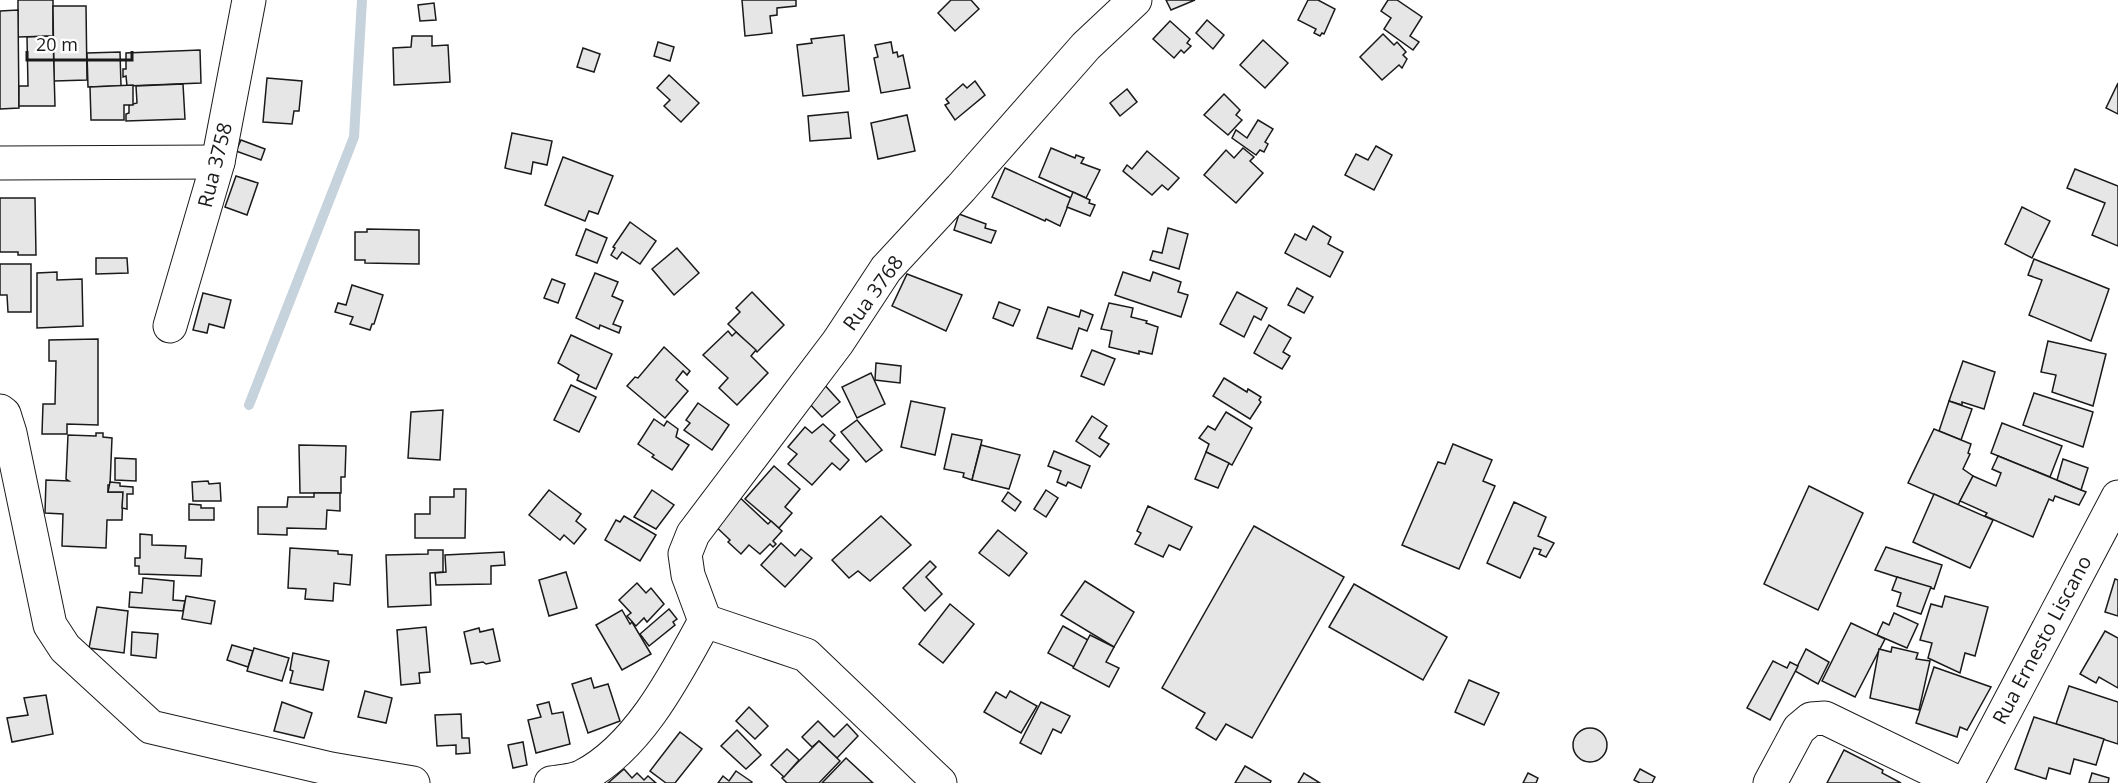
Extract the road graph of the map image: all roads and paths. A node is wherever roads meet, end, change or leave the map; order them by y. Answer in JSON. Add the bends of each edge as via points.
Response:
{"nodes":[{"id":1,"x":249,"y":0,"type":"edge"},
{"id":2,"x":1135,"y":0,"type":"edge"},
{"id":3,"x":218,"y":162,"type":"junction"},
{"id":4,"x":0,"y":163,"type":"edge"},
{"id":5,"x":170,"y":326,"type":"dead end"},
{"id":6,"x":0,"y":411,"type":"edge"},
{"id":7,"x":2118,"y":497,"type":"edge"},
{"id":8,"x":705,"y":621,"type":"junction"},
{"id":9,"x":413,"y":783,"type":"edge"},
{"id":10,"x":551,"y":783,"type":"edge"},
{"id":11,"x":940,"y":783,"type":"edge"},
{"id":12,"x":1770,"y":783,"type":"edge"},
{"id":13,"x":1959,"y":783,"type":"edge"},
{"id":14,"x":1967,"y":783,"type":"edge"}],
"edges":[{"from":1,"to":3,"type":"street","name":"Rua 3758"},
{"from":2,"to":8,"type":"street","name":"Rua 3768","via":[[1086,46],[886,269],[838,342],[693,534],[685,554],[686,564]]},
{"from":3,"to":4,"type":"street"},
{"from":3,"to":5,"type":"street","name":"Rua 3758"},
{"from":6,"to":9,"type":"street","via":[[10,433],[50,625],[65,648],[151,726],[331,769]]},
{"from":7,"to":14,"type":"street","name":"Rua Ernesto Liscano"},
{"from":8,"to":10,"type":"street","via":[[672,680],[624,747],[582,777]]},
{"from":8,"to":11,"type":"street","via":[[806,655]]},
{"from":12,"to":13,"type":"street","via":[[1799,729],[1811,719],[1825,718]]}]}
